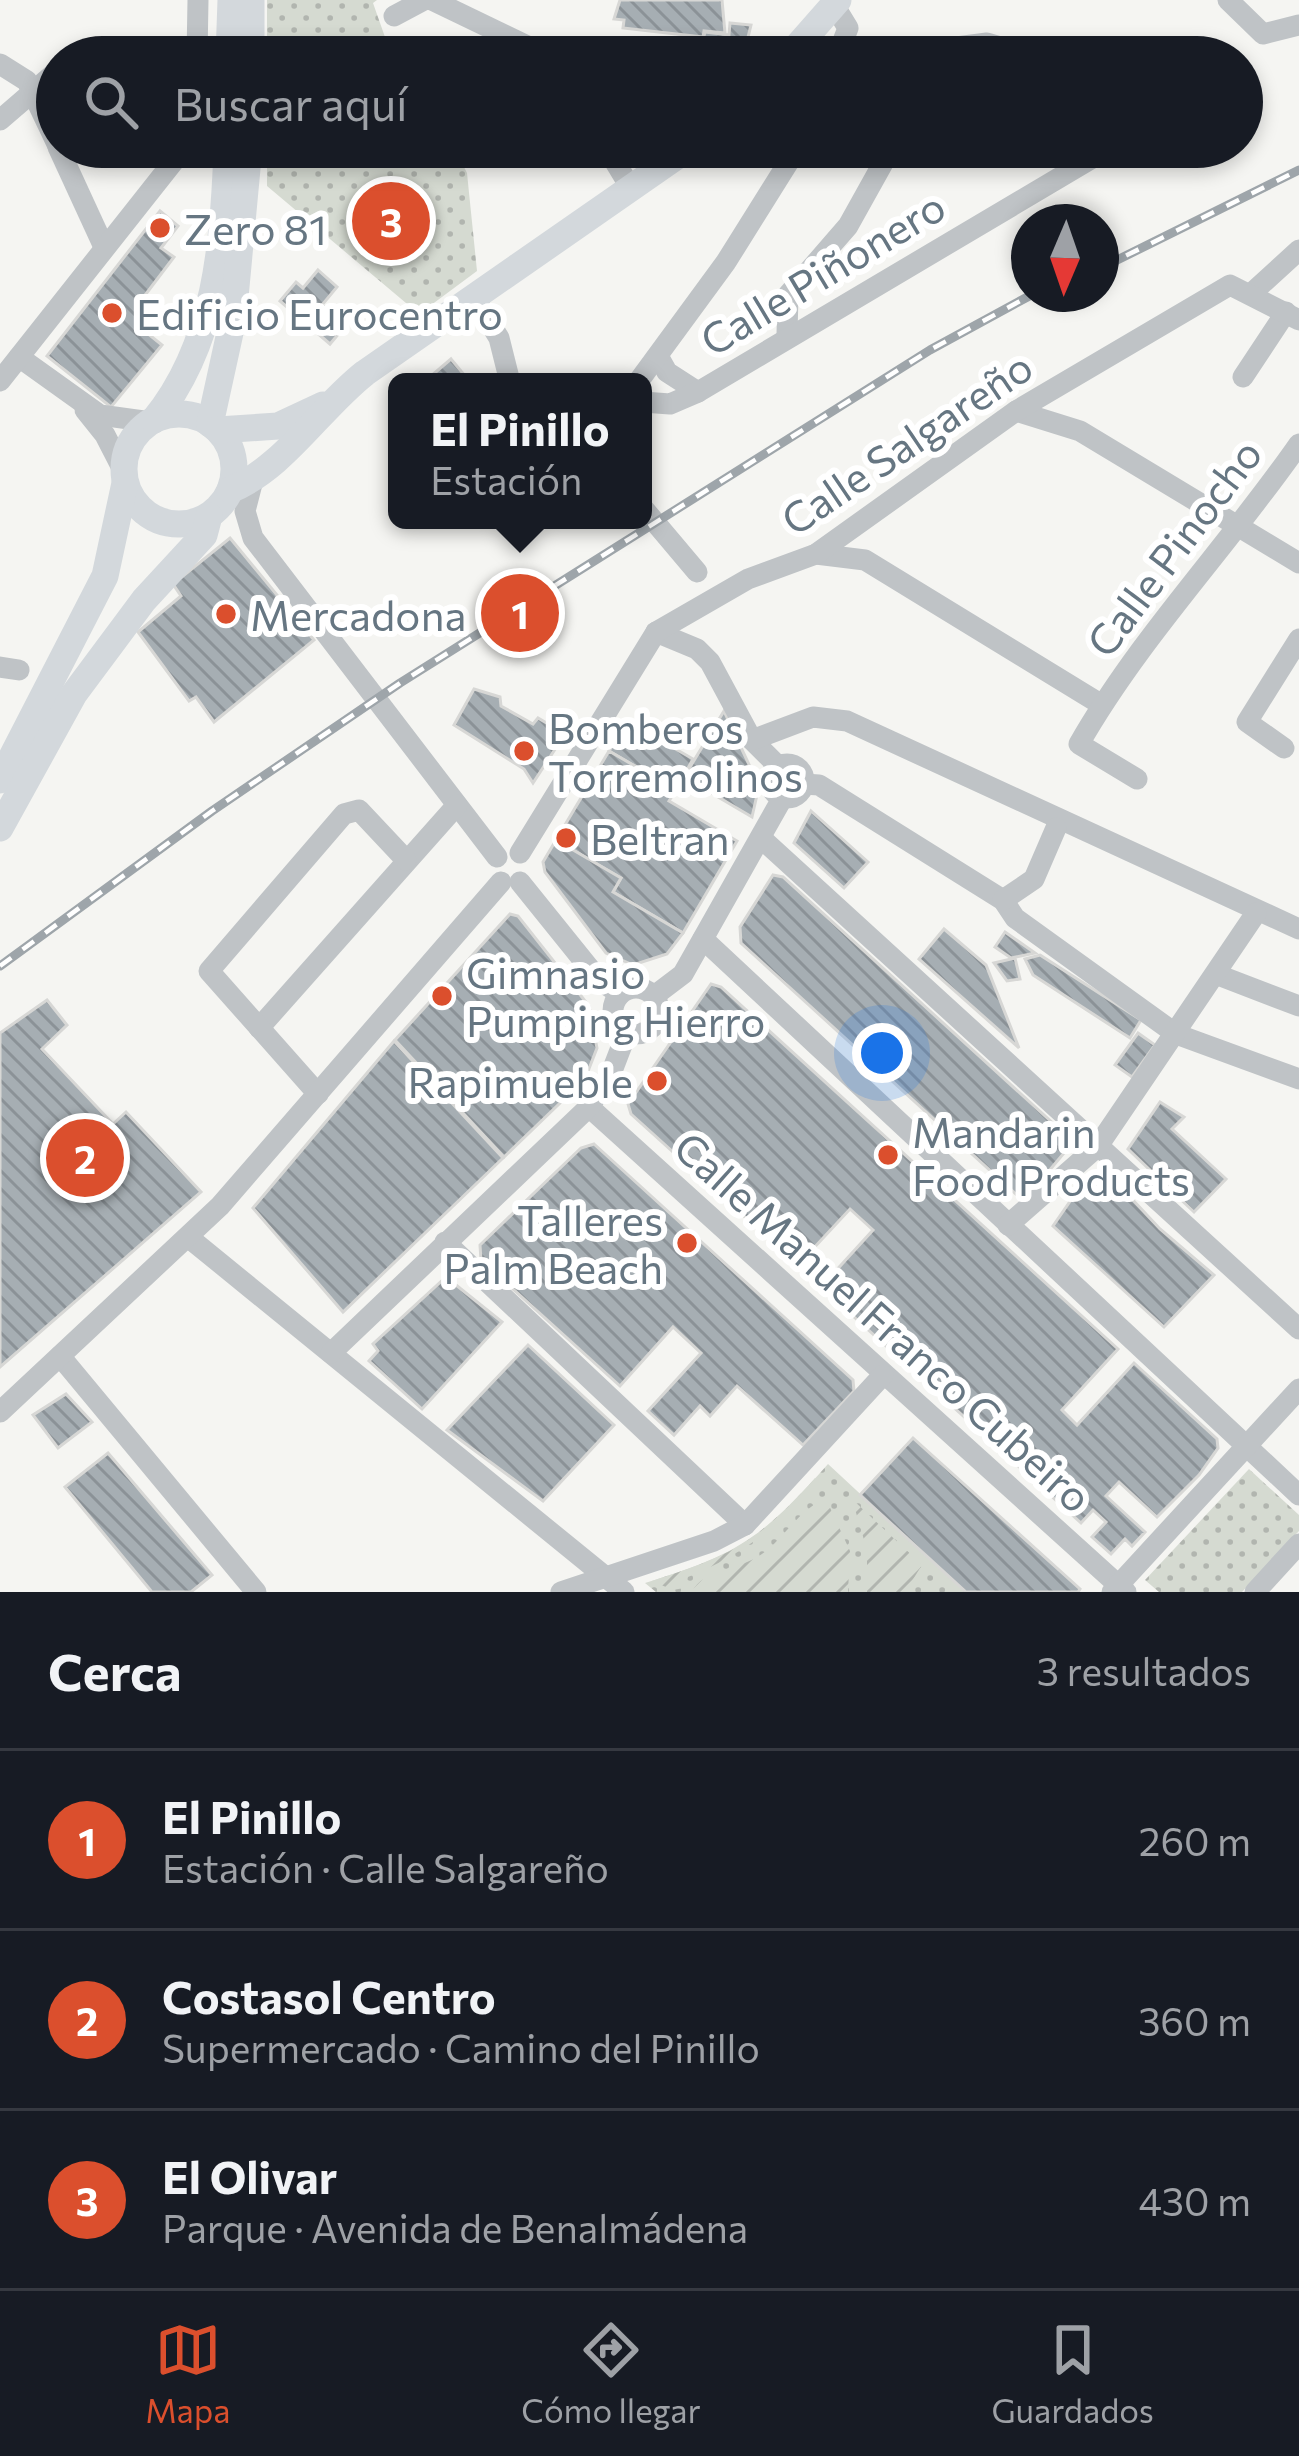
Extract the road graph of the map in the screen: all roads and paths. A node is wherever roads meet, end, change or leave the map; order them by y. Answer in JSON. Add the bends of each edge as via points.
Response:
{"nodes":[{"id":1,"x":198,"y":0,"type":"edge"},
{"id":2,"x":230,"y":0,"type":"edge"},
{"id":3,"x":251,"y":0,"type":"edge"},
{"id":4,"x":428,"y":0,"type":"edge"},
{"id":5,"x":1228,"y":0,"type":"edge"},
{"id":6,"x":836,"y":3,"type":"edge"},
{"id":7,"x":394,"y":16,"type":"dead end"},
{"id":8,"x":1299,"y":25,"type":"edge"},
{"id":9,"x":197,"y":36,"type":"edge"},
{"id":10,"x":229,"y":36,"type":"edge"},
{"id":11,"x":250,"y":36,"type":"edge"},
{"id":12,"x":505,"y":36,"type":"edge"},
{"id":13,"x":807,"y":36,"type":"edge"},
{"id":14,"x":845,"y":36,"type":"edge"},
{"id":15,"x":0,"y":64,"type":"edge"},
{"id":16,"x":34,"y":94,"type":"junction"},
{"id":17,"x":36,"y":98,"type":"edge"},
{"id":18,"x":0,"y":120,"type":"edge"},
{"id":19,"x":68,"y":168,"type":"edge"},
{"id":20,"x":170,"y":168,"type":"edge"},
{"id":21,"x":226,"y":168,"type":"edge"},
{"id":22,"x":247,"y":168,"type":"edge"},
{"id":23,"x":619,"y":168,"type":"edge"},
{"id":24,"x":662,"y":168,"type":"edge"},
{"id":25,"x":784,"y":168,"type":"edge"},
{"id":26,"x":880,"y":168,"type":"edge"},
{"id":27,"x":1070,"y":168,"type":"edge"},
{"id":28,"x":632,"y":190,"type":"junction"},
{"id":29,"x":104,"y":247,"type":"junction"},
{"id":30,"x":1296,"y":257,"type":"edge"},
{"id":31,"x":1252,"y":292,"type":"junction"},
{"id":32,"x":475,"y":298,"type":"junction"},
{"id":33,"x":1293,"y":316,"type":"edge"},
{"id":34,"x":787,"y":334,"type":"junction"},
{"id":35,"x":658,"y":356,"type":"junction"},
{"id":36,"x":19,"y":357,"type":"junction"},
{"id":37,"x":508,"y":373,"type":"edge"},
{"id":38,"x":645,"y":373,"type":"edge"},
{"id":39,"x":1243,"y":377,"type":"dead end"},
{"id":40,"x":0,"y":382,"type":"edge"},
{"id":41,"x":1058,"y":386,"type":"junction"},
{"id":42,"x":698,"y":392,"type":"junction"},
{"id":43,"x":652,"y":403,"type":"edge"},
{"id":44,"x":327,"y":404,"type":"junction"},
{"id":45,"x":81,"y":405,"type":"junction"},
{"id":46,"x":1016,"y":411,"type":"junction"},
{"id":47,"x":152,"y":421,"type":"junction"},
{"id":48,"x":214,"y":427,"type":"junction"},
{"id":49,"x":1079,"y":431,"type":"junction"},
{"id":50,"x":1299,"y":444,"type":"edge"},
{"id":51,"x":124,"y":478,"type":"junction"},
{"id":52,"x":230,"y":501,"type":"junction"},
{"id":53,"x":652,"y":519,"type":"edge"},
{"id":54,"x":863,"y":519,"type":"junction"},
{"id":55,"x":1241,"y":528,"type":"junction"},
{"id":56,"x":253,"y":538,"type":"junction"},
{"id":57,"x":815,"y":554,"type":"junction"},
{"id":58,"x":865,"y":560,"type":"junction"},
{"id":59,"x":1299,"y":563,"type":"edge"},
{"id":60,"x":697,"y":572,"type":"dead end"},
{"id":61,"x":656,"y":632,"type":"junction"},
{"id":62,"x":1299,"y":638,"type":"edge"},
{"id":63,"x":1102,"y":705,"type":"junction"},
{"id":64,"x":752,"y":740,"type":"junction"},
{"id":65,"x":1284,"y":748,"type":"dead end"},
{"id":66,"x":778,"y":766,"type":"junction"},
{"id":67,"x":1137,"y":779,"type":"dead end"},
{"id":68,"x":0,"y":780,"type":"edge"},
{"id":69,"x":804,"y":784,"type":"junction"},
{"id":70,"x":783,"y":797,"type":"junction"},
{"id":71,"x":458,"y":805,"type":"junction"},
{"id":72,"x":0,"y":828,"type":"edge"},
{"id":73,"x":1056,"y":828,"type":"dead end"},
{"id":74,"x":761,"y":838,"type":"junction"},
{"id":75,"x":509,"y":855,"type":"junction"},
{"id":76,"x":406,"y":860,"type":"junction"},
{"id":77,"x":510,"y":882,"type":"junction"},
{"id":78,"x":1003,"y":901,"type":"junction"},
{"id":79,"x":1256,"y":913,"type":"junction"},
{"id":80,"x":1299,"y":929,"type":"edge"},
{"id":81,"x":703,"y":939,"type":"junction"},
{"id":82,"x":1218,"y":975,"type":"junction"},
{"id":83,"x":620,"y":994,"type":"junction"},
{"id":84,"x":654,"y":996,"type":"junction"},
{"id":85,"x":1299,"y":1006,"type":"edge"},
{"id":86,"x":259,"y":1028,"type":"junction"},
{"id":87,"x":627,"y":1032,"type":"junction"},
{"id":88,"x":1176,"y":1034,"type":"junction"},
{"id":89,"x":1299,"y":1079,"type":"edge"},
{"id":90,"x":318,"y":1094,"type":"junction"},
{"id":91,"x":589,"y":1107,"type":"junction"},
{"id":92,"x":1098,"y":1146,"type":"junction"},
{"id":93,"x":1008,"y":1225,"type":"junction"},
{"id":94,"x":188,"y":1237,"type":"junction"},
{"id":95,"x":445,"y":1242,"type":"junction"},
{"id":96,"x":1299,"y":1330,"type":"edge"},
{"id":97,"x":331,"y":1353,"type":"junction"},
{"id":98,"x":60,"y":1356,"type":"junction"},
{"id":99,"x":883,"y":1375,"type":"junction"},
{"id":100,"x":1299,"y":1389,"type":"edge"},
{"id":101,"x":0,"y":1412,"type":"edge"},
{"id":102,"x":1247,"y":1444,"type":"junction"},
{"id":103,"x":1299,"y":1495,"type":"edge"},
{"id":104,"x":745,"y":1525,"type":"junction"},
{"id":105,"x":1299,"y":1544,"type":"edge"},
{"id":106,"x":604,"y":1576,"type":"junction"},
{"id":107,"x":1119,"y":1590,"type":"edge"},
{"id":108,"x":256,"y":1592,"type":"edge"},
{"id":109,"x":561,"y":1592,"type":"edge"},
{"id":110,"x":624,"y":1592,"type":"edge"},
{"id":111,"x":1255,"y":1592,"type":"edge"}],
"edges":[{"from":1,"to":9,"type":"street"},
{"from":2,"to":10,"type":"main road"},
{"from":3,"to":11,"type":"main road"},
{"from":4,"to":7,"type":"street"},
{"from":4,"to":12,"type":"street"},
{"from":5,"to":8,"type":"street","via":[[1262,34]]},
{"from":6,"to":13,"type":"main road"},
{"from":6,"to":14,"type":"street"},
{"from":15,"to":16,"type":"street"},
{"from":16,"to":17,"type":"street"},
{"from":16,"to":18,"type":"street"},
{"from":19,"to":29,"type":"street"},
{"from":20,"to":29,"type":"street"},
{"from":21,"to":47,"type":"main road","via":[[197,354]]},
{"from":22,"to":48,"type":"main road"},
{"from":23,"to":28,"type":"street"},
{"from":24,"to":28,"type":"main road"},
{"from":25,"to":35,"type":"street"},
{"from":26,"to":34,"type":"street","via":[[848,226],[788,295]]},
{"from":27,"to":34,"type":"street","name":"Calle Piñonero"},
{"from":28,"to":32,"type":"main road"},
{"from":29,"to":36,"type":"street"},
{"from":30,"to":31,"type":"street","name":"Calle Salgareño"},
{"from":31,"to":33,"type":"street"},
{"from":31,"to":41,"type":"street","name":"Calle Salgareño","via":[[1230,285]]},
{"from":32,"to":37,"type":"street"},
{"from":32,"to":44,"type":"main road"},
{"from":33,"to":39,"type":"street"},
{"from":34,"to":42,"type":"street","name":"Calle Piñonero"},
{"from":35,"to":38,"type":"street"},
{"from":35,"to":42,"type":"street","name":"Calle Piñonero"},
{"from":36,"to":40,"type":"street"},
{"from":36,"to":45,"type":"street"},
{"from":41,"to":46,"type":"street","name":"Calle Salgareño"},
{"from":41,"to":49,"type":"street"},
{"from":42,"to":43,"type":"street","name":"Calle Piñonero"},
{"from":44,"to":48,"type":"main road","via":[[278,426]]},
{"from":44,"to":52,"type":"main road"},
{"from":45,"to":47,"type":"street","via":[[114,421]]},
{"from":45,"to":51,"type":"street"},
{"from":46,"to":49,"type":"street"},
{"from":46,"to":54,"type":"street","name":"Calle Salgareño"},
{"from":47,"to":48,"type":"main road","via":[[182,414]]},
{"from":47,"to":51,"type":"main road","via":[[130,443]]},
{"from":48,"to":52,"type":"main road","via":[[233,458]]},
{"from":49,"to":55,"type":"street"},
{"from":50,"to":55,"type":"street","name":"Calle Pinocho"},
{"from":51,"to":52,"type":"main road","via":[[132,499],[159,520],[193,523]]},
{"from":51,"to":68,"type":"main road","via":[[105,576]]},
{"from":52,"to":56,"type":"street"},
{"from":52,"to":56,"type":"street"},
{"from":52,"to":72,"type":"main road","via":[[74,694]]},
{"from":53,"to":60,"type":"street"},
{"from":54,"to":57,"type":"street","name":"Calle Salgareño"},
{"from":54,"to":58,"type":"street"},
{"from":55,"to":59,"type":"street"},
{"from":55,"to":63,"type":"street","name":"Calle Pinocho"},
{"from":56,"to":71,"type":"street"},
{"from":57,"to":58,"type":"street","name":"Calle Pinocho"},
{"from":57,"to":61,"type":"street","name":"Calle Salgareño","via":[[748,579]]},
{"from":58,"to":63,"type":"street","name":"Calle Pinocho"},
{"from":61,"to":64,"type":"street","via":[[710,662]]},
{"from":61,"to":75,"type":"street","name":"Calle Salgareño"},
{"from":62,"to":65,"type":"street","via":[[1247,722]]},
{"from":63,"to":67,"type":"street","via":[[1079,744]]},
{"from":64,"to":66,"type":"street"},
{"from":64,"to":79,"type":"street","via":[[813,717],[847,721]]},
{"from":66,"to":69,"type":"street","via":[[795,765]]},
{"from":66,"to":70,"type":"street","via":[[771,786]]},
{"from":69,"to":70,"type":"street"},
{"from":69,"to":78,"type":"street","via":[[820,785]]},
{"from":70,"to":74,"type":"street"},
{"from":71,"to":75,"type":"street"},
{"from":71,"to":76,"type":"street"},
{"from":73,"to":78,"type":"street","via":[[1034,880]]},
{"from":74,"to":81,"type":"street"},
{"from":74,"to":92,"type":"street"},
{"from":75,"to":77,"type":"street","via":[[528,868]]},
{"from":76,"to":86,"type":"street"},
{"from":76,"to":86,"type":"street","via":[[358,810],[344,814],[209,971]]},
{"from":77,"to":83,"type":"street"},
{"from":77,"to":90,"type":"street"},
{"from":78,"to":88,"type":"street","via":[[1015,918]]},
{"from":79,"to":80,"type":"street"},
{"from":79,"to":82,"type":"street"},
{"from":81,"to":84,"type":"street","via":[[683,974]]},
{"from":81,"to":93,"type":"street"},
{"from":82,"to":85,"type":"street"},
{"from":82,"to":88,"type":"street"},
{"from":83,"to":84,"type":"street","via":[[641,988]]},
{"from":83,"to":87,"type":"street","via":[[613,1015]]},
{"from":84,"to":87,"type":"street","via":[[655,1024]]},
{"from":86,"to":90,"type":"street"},
{"from":87,"to":91,"type":"street"},
{"from":88,"to":89,"type":"street"},
{"from":88,"to":92,"type":"street"},
{"from":90,"to":94,"type":"street"},
{"from":91,"to":95,"type":"street"},
{"from":91,"to":99,"type":"street","name":"Calle Manuel Franco Cubeiro"},
{"from":92,"to":93,"type":"street"},
{"from":92,"to":96,"type":"street"},
{"from":93,"to":102,"type":"street"},
{"from":94,"to":97,"type":"street"},
{"from":94,"to":98,"type":"street"},
{"from":95,"to":97,"type":"street"},
{"from":95,"to":104,"type":"street"},
{"from":97,"to":106,"type":"street"},
{"from":98,"to":101,"type":"street"},
{"from":98,"to":108,"type":"street"},
{"from":99,"to":104,"type":"street"},
{"from":99,"to":107,"type":"street","name":"Calle Manuel Franco Cubeiro"},
{"from":100,"to":102,"type":"street"},
{"from":102,"to":103,"type":"street"},
{"from":102,"to":107,"type":"street"},
{"from":104,"to":106,"type":"street"},
{"from":105,"to":111,"type":"street"},
{"from":106,"to":109,"type":"street"},
{"from":106,"to":110,"type":"street"}]}
